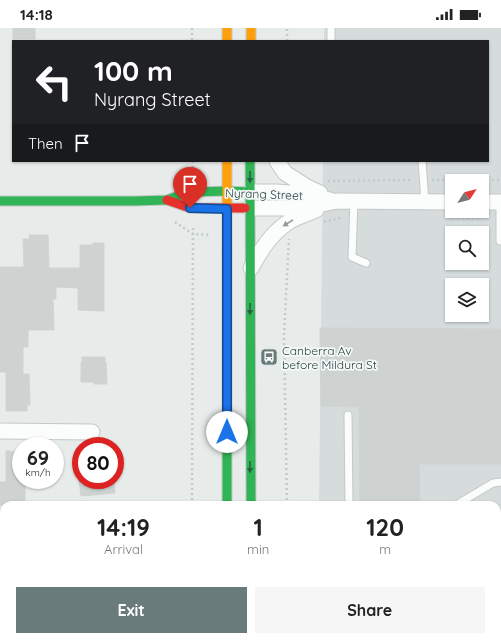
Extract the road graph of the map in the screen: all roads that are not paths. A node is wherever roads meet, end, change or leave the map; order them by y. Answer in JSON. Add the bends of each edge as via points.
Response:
{"nodes":[{"id":1,"x":227,"y":28,"type":"edge"},
{"id":2,"x":331,"y":28,"type":"edge"},
{"id":3,"x":227,"y":40,"type":"edge"},
{"id":4,"x":330,"y":40,"type":"edge"},
{"id":5,"x":227,"y":162,"type":"edge"},
{"id":6,"x":250,"y":162,"type":"edge"},
{"id":7,"x":278,"y":162,"type":"edge"},
{"id":8,"x":422,"y":162,"type":"edge"},
{"id":9,"x":227,"y":191,"type":"junction"},
{"id":10,"x":250,"y":192,"type":"junction"},
{"id":11,"x":167,"y":200,"type":"junction"},
{"id":12,"x":0,"y":201,"type":"edge"},
{"id":13,"x":337,"y":201,"type":"junction"},
{"id":14,"x":354,"y":202,"type":"junction"},
{"id":15,"x":425,"y":202,"type":"junction"},
{"id":16,"x":445,"y":202,"type":"edge"},
{"id":17,"x":489,"y":202,"type":"edge"},
{"id":18,"x":501,"y":202,"type":"edge"},
{"id":19,"x":250,"y":208,"type":"junction"},
{"id":20,"x":227,"y":209,"type":"junction"},
{"id":21,"x":500,"y":218,"type":"edge"},
{"id":22,"x":500,"y":241,"type":"edge"},
{"id":23,"x":366,"y":263,"type":"dead end"},
{"id":24,"x":250,"y":270,"type":"junction"},
{"id":25,"x":348,"y":415,"type":"dead end"},
{"id":26,"x":0,"y":431,"type":"edge"},
{"id":27,"x":92,"y":432,"type":"dead end"},
{"id":28,"x":501,"y":482,"type":"edge"},
{"id":29,"x":227,"y":501,"type":"edge"},
{"id":30,"x":251,"y":501,"type":"edge"},
{"id":31,"x":348,"y":501,"type":"edge"},
{"id":32,"x":463,"y":501,"type":"edge"}],
"edges":[{"from":1,"to":3,"type":"main road"},
{"from":2,"to":4,"type":"lane"},
{"from":5,"to":9,"type":"main road"},
{"from":6,"to":10,"type":"main road","one_way":true},
{"from":7,"to":13,"type":"street","via":[[285,173]]},
{"from":8,"to":15,"type":"lane"},
{"from":9,"to":10,"type":"main road","name":"Nyrang Street"},
{"from":9,"to":11,"type":"main road","name":"Nyrang Street","via":[[193,192]]},
{"from":9,"to":20,"type":"main road"},
{"from":10,"to":13,"type":"street","name":"Nyrang Street","via":[[301,194]]},
{"from":10,"to":19,"type":"main road"},
{"from":11,"to":12,"type":"main road","name":"Nyrang Street"},
{"from":11,"to":20,"type":"main road","name":"Nyrang Street","via":[[190,208]]},
{"from":13,"to":14,"type":"street","name":"Nyrang Street"},
{"from":13,"to":19,"type":"street","name":"Nyrang Street","via":[[303,208]]},
{"from":13,"to":24,"type":"street","one_way":true,"via":[[288,222],[272,235]]},
{"from":14,"to":15,"type":"street","name":"Nyrang Street"},
{"from":14,"to":23,"type":"lane","via":[[352,257]]},
{"from":15,"to":16,"type":"street","name":"Nyrang Street"},
{"from":17,"to":18,"type":"street"},
{"from":18,"to":21,"type":"lane"},
{"from":19,"to":20,"type":"main road","name":"Nyrang Street"},
{"from":19,"to":24,"type":"main road"},
{"from":20,"to":29,"type":"main road"},
{"from":21,"to":22,"type":"lane"},
{"from":24,"to":30,"type":"main road","one_way":true},
{"from":25,"to":31,"type":"lane"},
{"from":26,"to":27,"type":"street"},
{"from":28,"to":32,"type":"lane","via":[[493,483]]}]}
